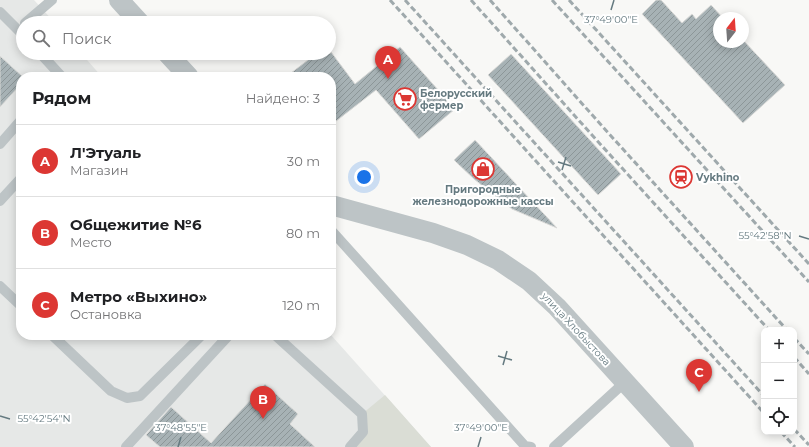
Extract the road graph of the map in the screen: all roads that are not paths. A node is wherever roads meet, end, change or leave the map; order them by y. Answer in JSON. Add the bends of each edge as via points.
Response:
{"nodes":[{"id":1,"x":52,"y":0,"type":"edge"},
{"id":2,"x":119,"y":0,"type":"edge"},
{"id":3,"x":0,"y":12,"type":"edge"},
{"id":4,"x":35,"y":16,"type":"edge"},
{"id":5,"x":134,"y":16,"type":"edge"},
{"id":6,"x":16,"y":24,"type":"edge"},
{"id":7,"x":46,"y":60,"type":"edge"},
{"id":8,"x":173,"y":60,"type":"edge"},
{"id":9,"x":57,"y":72,"type":"edge"},
{"id":10,"x":184,"y":72,"type":"edge"},
{"id":11,"x":16,"y":126,"type":"edge"},
{"id":12,"x":0,"y":144,"type":"edge"},
{"id":13,"x":16,"y":183,"type":"edge"},
{"id":14,"x":0,"y":201,"type":"edge"},
{"id":15,"x":336,"y":206,"type":"edge"},
{"id":16,"x":336,"y":236,"type":"edge"},
{"id":17,"x":0,"y":286,"type":"edge"},
{"id":18,"x":16,"y":301,"type":"edge"},
{"id":19,"x":57,"y":340,"type":"edge"},
{"id":20,"x":197,"y":340,"type":"edge"},
{"id":21,"x":224,"y":340,"type":"edge"},
{"id":22,"x":281,"y":340,"type":"edge"},
{"id":23,"x":626,"y":382,"type":"junction"},
{"id":24,"x":126,"y":447,"type":"edge"},
{"id":25,"x":350,"y":447,"type":"edge"},
{"id":26,"x":531,"y":447,"type":"edge"},
{"id":27,"x":554,"y":447,"type":"edge"},
{"id":28,"x":684,"y":447,"type":"edge"}],
"edges":[{"from":1,"to":4,"type":"lane"},
{"from":2,"to":5,"type":"street"},
{"from":3,"to":6,"type":"lane"},
{"from":7,"to":9,"type":"lane"},
{"from":8,"to":10,"type":"street"},
{"from":11,"to":12,"type":"lane"},
{"from":13,"to":14,"type":"lane"},
{"from":15,"to":23,"type":"street","name":"улица Хлобыстова","via":[[433,233],[498,260],[529,281],[557,307]]},
{"from":16,"to":26,"type":"lane","via":[[525,446]]},
{"from":17,"to":18,"type":"lane"},
{"from":19,"to":20,"type":"lane","via":[[112,391],[127,398],[140,396]]},
{"from":21,"to":24,"type":"lane"},
{"from":22,"to":25,"type":"lane","via":[[362,414],[363,432]]},
{"from":23,"to":27,"type":"lane"},
{"from":23,"to":28,"type":"street","name":"улица Хлобыстова"}]}
